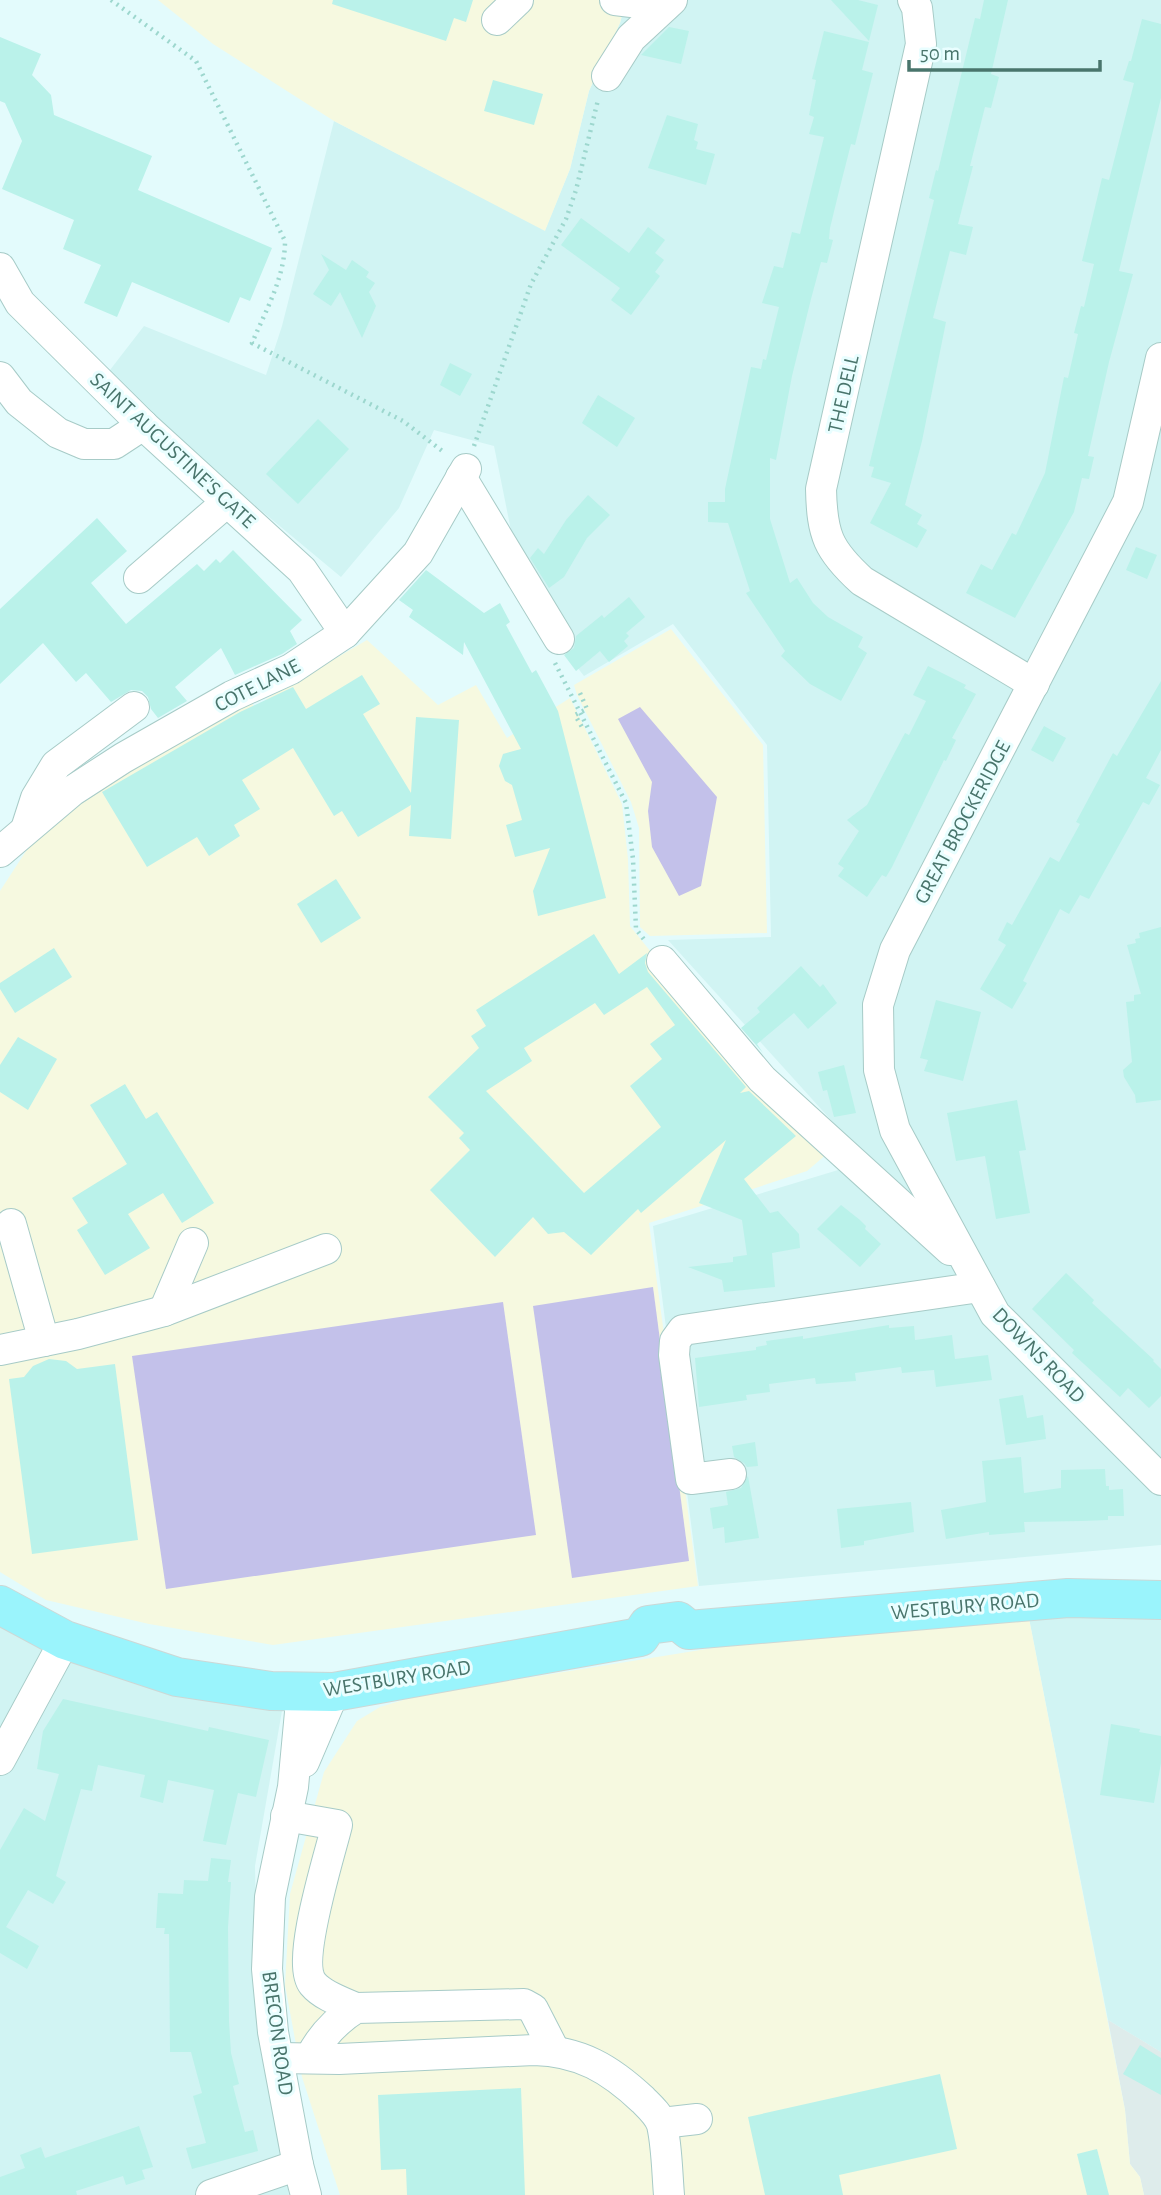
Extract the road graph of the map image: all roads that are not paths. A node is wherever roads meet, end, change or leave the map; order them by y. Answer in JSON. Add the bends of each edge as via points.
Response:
{"nodes":[{"id":1,"x":615,"y":0,"type":"edge"},
{"id":2,"x":913,"y":0,"type":"edge"},
{"id":3,"x":669,"y":3,"type":"edge"},
{"id":4,"x":607,"y":76,"type":"road end"},
{"id":5,"x":0,"y":268,"type":"edge"},
{"id":6,"x":1161,"y":358,"type":"edge"},
{"id":7,"x":0,"y":377,"type":"edge"},
{"id":8,"x":143,"y":425,"type":"junction"},
{"id":9,"x":227,"y":502,"type":"junction"},
{"id":10,"x":139,"y":578,"type":"dead end"},
{"id":11,"x":345,"y":633,"type":"junction"},
{"id":12,"x":557,"y":650,"type":"road end"},
{"id":13,"x":1034,"y":684,"type":"junction"},
{"id":14,"x":134,"y":707,"type":"dead end"},
{"id":15,"x":25,"y":831,"type":"junction"},
{"id":16,"x":0,"y":852,"type":"edge"},
{"id":17,"x":662,"y":961,"type":"road end"},
{"id":18,"x":11,"y":1224,"type":"dead end"},
{"id":19,"x":193,"y":1243,"type":"dead end"},
{"id":20,"x":326,"y":1250,"type":"dead end"},
{"id":21,"x":973,"y":1276,"type":"junction"},
{"id":22,"x":164,"y":1311,"type":"junction"},
{"id":23,"x":44,"y":1341,"type":"junction"},
{"id":24,"x":0,"y":1350,"type":"edge"},
{"id":25,"x":731,"y":1474,"type":"dead end"},
{"id":26,"x":1161,"y":1480,"type":"edge"},
{"id":27,"x":1160,"y":1599,"type":"edge"},
{"id":28,"x":0,"y":1605,"type":"edge"},
{"id":29,"x":65,"y":1640,"type":"junction"},
{"id":30,"x":318,"y":1691,"type":"junction"},
{"id":31,"x":0,"y":1760,"type":"edge"},
{"id":32,"x":286,"y":1816,"type":"junction"},
{"id":33,"x":356,"y":2008,"type":"junction"},
{"id":34,"x":554,"y":2050,"type":"junction"},
{"id":35,"x":279,"y":2057,"type":"junction"},
{"id":36,"x":310,"y":2058,"type":"junction"},
{"id":37,"x":697,"y":2119,"type":"dead end"},
{"id":38,"x":662,"y":2123,"type":"junction"},
{"id":39,"x":298,"y":2165,"type":"junction"},
{"id":40,"x":211,"y":2195,"type":"edge"},
{"id":41,"x":306,"y":2195,"type":"edge"},
{"id":42,"x":669,"y":2195,"type":"edge"}],
"edges":[{"from":1,"to":3,"type":"street"},
{"from":2,"to":13,"type":"street","name":"THE DELL","via":[[921,44],[821,489],[822,517],[827,539],[862,581]]},
{"from":3,"to":4,"type":"street","via":[[631,37]]},
{"from":5,"to":8,"type":"street","name":"SAINT AUGUSTINE'S GATE","via":[[20,303]]},
{"from":6,"to":13,"type":"street","name":"GREAT BROCKERIDGE","via":[[1128,502]]},
{"from":7,"to":8,"type":"street","via":[[39,418],[84,444],[114,444]]},
{"from":8,"to":9,"type":"street","name":"SAINT AUGUSTINE'S GATE"},
{"from":9,"to":10,"type":"street"},
{"from":9,"to":11,"type":"street","name":"SAINT AUGUSTINE'S GATE","via":[[302,570]]},
{"from":11,"to":12,"type":"street","name":"COTE LANE","via":[[418,553],[464,473]]},
{"from":11,"to":15,"type":"street","name":"COTE LANE","via":[[292,669],[232,696],[123,758],[72,791]]},
{"from":13,"to":21,"type":"street","name":"GREAT BROCKERIDGE","via":[[895,950],[878,1005],[879,1070],[895,1130]]},
{"from":14,"to":15,"type":"street","via":[[56,765],[36,798]]},
{"from":15,"to":16,"type":"street","name":"COTE LANE"},
{"from":17,"to":21,"type":"street","via":[[762,1079]]},
{"from":18,"to":23,"type":"street"},
{"from":19,"to":22,"type":"street"},
{"from":20,"to":22,"type":"street"},
{"from":21,"to":25,"type":"street","name":"DOWNS ROAD","via":[[683,1330],[675,1341],[674,1355],[691,1479]]},
{"from":21,"to":26,"type":"street","name":"DOWNS ROAD","via":[[995,1314]]},
{"from":22,"to":23,"type":"street"},
{"from":23,"to":24,"type":"street"},
{"from":27,"to":30,"type":"main road","name":"WESTBURY ROAD","via":[[1068,1598],[689,1630],[681,1642],[650,1646],[640,1637]]},
{"from":28,"to":29,"type":"main road","name":"WESTBURY ROAD"},
{"from":29,"to":30,"type":"main road","name":"WESTBURY ROAD","via":[[177,1677],[271,1690]]},
{"from":29,"to":31,"type":"street"},
{"from":30,"to":32,"type":"street","name":"BRECON ROAD"},
{"from":32,"to":33,"type":"street","via":[[337,1825],[306,1968],[313,1984]]},
{"from":32,"to":35,"type":"street","name":"BRECON ROAD","via":[[270,1897],[267,1969]]},
{"from":33,"to":34,"type":"street","via":[[524,2004],[533,2009]]},
{"from":33,"to":36,"type":"street","via":[[319,2040]]},
{"from":34,"to":36,"type":"street"},
{"from":34,"to":38,"type":"street","via":[[618,2076]]},
{"from":35,"to":36,"type":"street"},
{"from":35,"to":39,"type":"street","name":"BRECON ROAD"},
{"from":37,"to":38,"type":"street"},
{"from":38,"to":42,"type":"street"},
{"from":39,"to":40,"type":"street"},
{"from":39,"to":41,"type":"street","name":"BRECON ROAD"}]}
